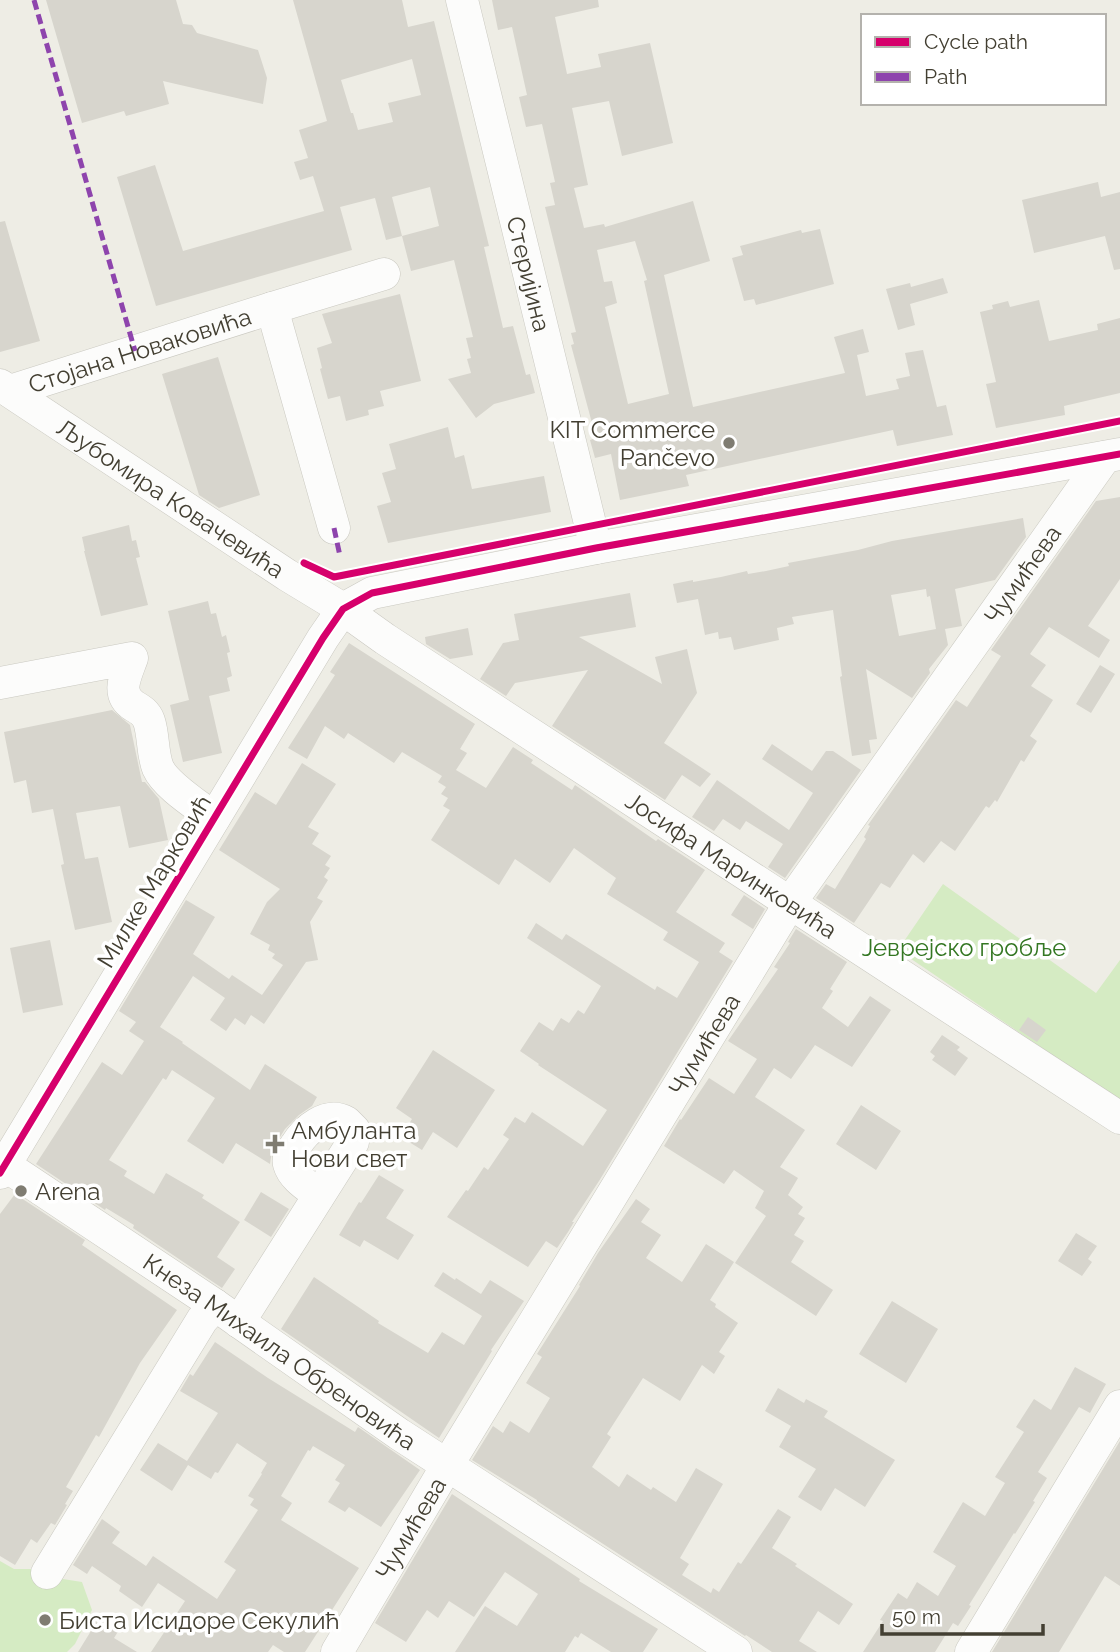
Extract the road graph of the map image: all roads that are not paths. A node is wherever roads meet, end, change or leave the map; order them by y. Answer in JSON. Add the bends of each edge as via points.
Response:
{"nodes":[{"id":1,"x":462,"y":0,"type":"edge"},
{"id":2,"x":384,"y":274,"type":"dead end"},
{"id":3,"x":272,"y":308,"type":"junction"},
{"id":4,"x":5,"y":388,"type":"edge"},
{"id":5,"x":1113,"y":456,"type":"edge"},
{"id":6,"x":334,"y":528,"type":"dead end"},
{"id":7,"x":596,"y":548,"type":"junction"},
{"id":8,"x":343,"y":609,"type":"junction"},
{"id":9,"x":0,"y":683,"type":"edge"},
{"id":10,"x":214,"y":818,"type":"junction"},
{"id":11,"x":790,"y":904,"type":"junction"},
{"id":12,"x":1120,"y":1118,"type":"edge"},
{"id":13,"x":2,"y":1167,"type":"edge"},
{"id":14,"x":319,"y":1195,"type":"dead end"},
{"id":15,"x":227,"y":1313,"type":"junction"},
{"id":16,"x":1120,"y":1406,"type":"edge"},
{"id":17,"x":449,"y":1464,"type":"junction"},
{"id":18,"x":47,"y":1573,"type":"dead end"},
{"id":19,"x":337,"y":1652,"type":"edge"},
{"id":20,"x":736,"y":1652,"type":"edge"},
{"id":21,"x":971,"y":1652,"type":"edge"}],
"edges":[{"from":1,"to":7,"type":"street","name":"Стеријина"},
{"from":2,"to":3,"type":"street","name":"Стојана Новаковића"},
{"from":3,"to":4,"type":"street","name":"Стојана Новаковића"},
{"from":3,"to":6,"type":"street","name":"Стојана Новаковића"},
{"from":4,"to":8,"type":"street","name":"Љубомира Ковачевића"},
{"from":5,"to":7,"type":"street"},
{"from":5,"to":11,"type":"street","name":"Чумићева"},
{"from":7,"to":8,"type":"street","via":[[372,593]]},
{"from":8,"to":10,"type":"street","name":"Милке Марковић"},
{"from":8,"to":11,"type":"street","name":"Јосифа Маринковића"},
{"from":9,"to":10,"type":"street","via":[[132,658],[123,696],[142,710],[149,722],[158,768],[166,780]]},
{"from":10,"to":13,"type":"street","name":"Милке Марковић"},
{"from":11,"to":12,"type":"street","name":"Јосифа Маринковића"},
{"from":11,"to":17,"type":"street","name":"Чумићева"},
{"from":13,"to":15,"type":"street","name":"Кнеза Михаила Обреновића"},
{"from":14,"to":15,"type":"street"},
{"from":15,"to":17,"type":"street","name":"Кнеза Михаила Обреновића"},
{"from":15,"to":18,"type":"street","via":[[195,1331]]},
{"from":16,"to":21,"type":"street"},
{"from":17,"to":19,"type":"street","name":"Чумићева"},
{"from":17,"to":20,"type":"street","name":"Кнеза Михаила Обреновића"}]}
